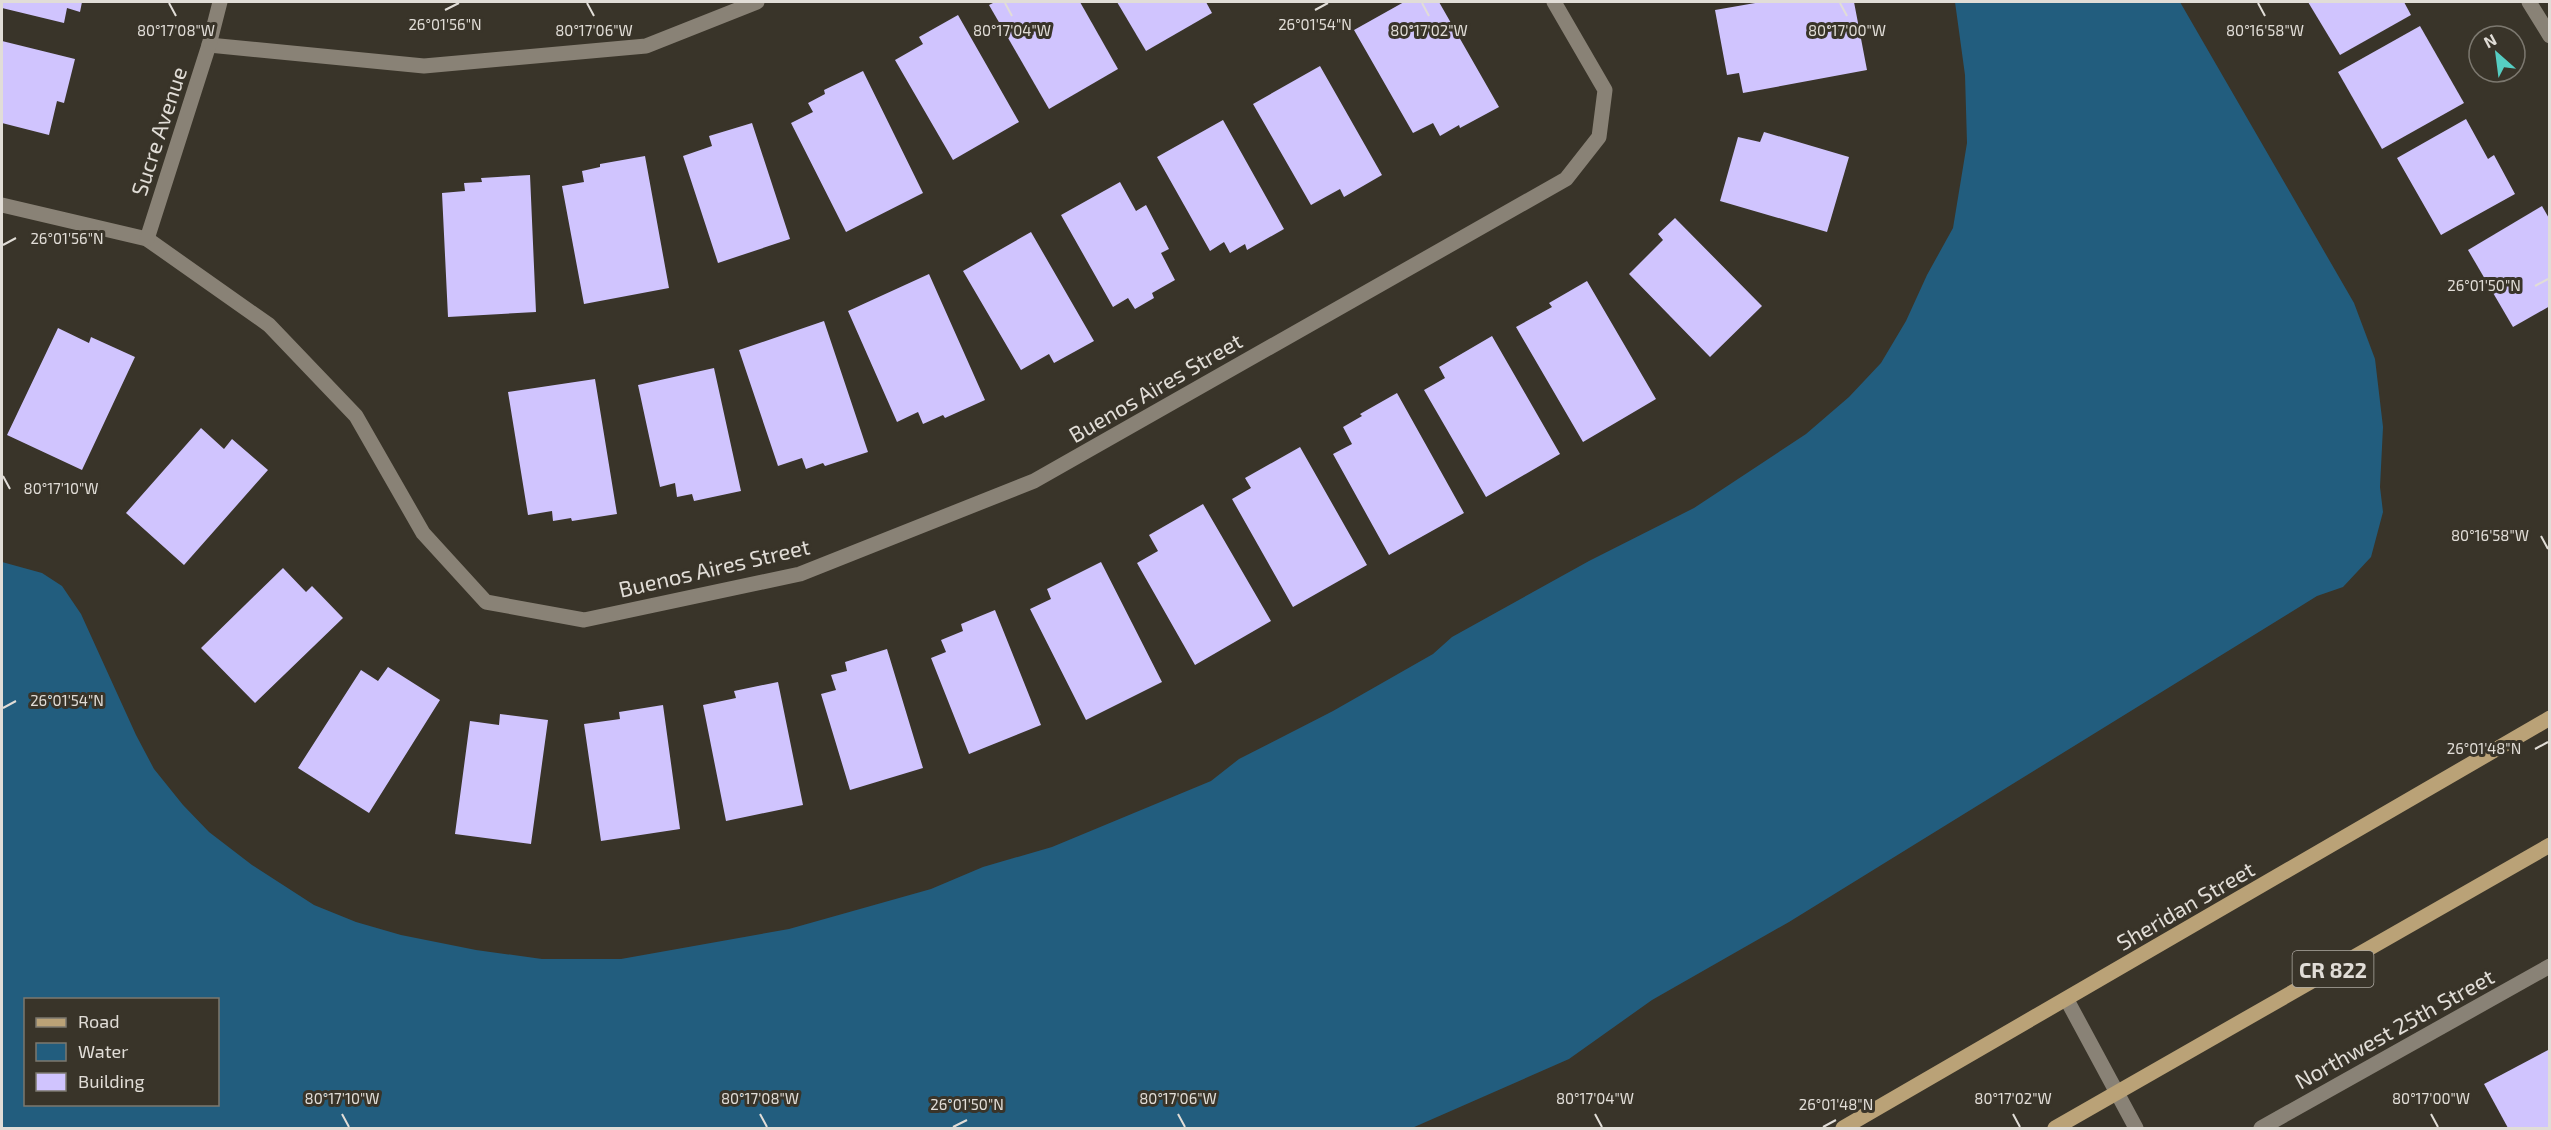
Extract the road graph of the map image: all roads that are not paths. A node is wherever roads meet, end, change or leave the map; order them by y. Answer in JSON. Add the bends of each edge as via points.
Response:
{"nodes":[{"id":1,"x":220,"y":2,"type":"edge"},
{"id":2,"x":757,"y":2,"type":"edge"},
{"id":3,"x":1554,"y":2,"type":"edge"},
{"id":4,"x":2529,"y":2,"type":"edge"},
{"id":5,"x":2550,"y":36,"type":"edge"},
{"id":6,"x":209,"y":45,"type":"junction"},
{"id":7,"x":2,"y":206,"type":"edge"},
{"id":8,"x":147,"y":239,"type":"junction"},
{"id":9,"x":2550,"y":718,"type":"edge"},
{"id":10,"x":2550,"y":845,"type":"edge"},
{"id":11,"x":2550,"y":966,"type":"edge"},
{"id":12,"x":2067,"y":1000,"type":"junction"},
{"id":13,"x":2117,"y":1093,"type":"junction"},
{"id":14,"x":1843,"y":1128,"type":"edge"},
{"id":15,"x":2055,"y":1128,"type":"edge"},
{"id":16,"x":2136,"y":1128,"type":"edge"},
{"id":17,"x":2261,"y":1128,"type":"edge"}],
"edges":[{"from":1,"to":6,"type":"street","name":"Sucre Avenue"},
{"from":2,"to":6,"type":"street","via":[[646,46],[424,66]]},
{"from":3,"to":8,"type":"street","name":"Buenos Aires Street","via":[[1605,90],[1599,137],[1566,179],[1034,481],[800,574],[584,620],[486,602],[423,533],[356,416],[269,324]]},
{"from":4,"to":5,"type":"street"},
{"from":6,"to":8,"type":"street","name":"Sucre Avenue"},
{"from":7,"to":8,"type":"street","name":"Buenos Aires Street"},
{"from":9,"to":12,"type":"main road","name":"Sheridan Street"},
{"from":10,"to":13,"type":"main road","number":"CR 822"},
{"from":11,"to":17,"type":"street","name":"Northwest 25th Street"},
{"from":12,"to":13,"type":"street"},
{"from":12,"to":14,"type":"main road","name":"Sheridan Street"},
{"from":13,"to":15,"type":"main road","number":"CR 822"},
{"from":13,"to":16,"type":"street"}]}
